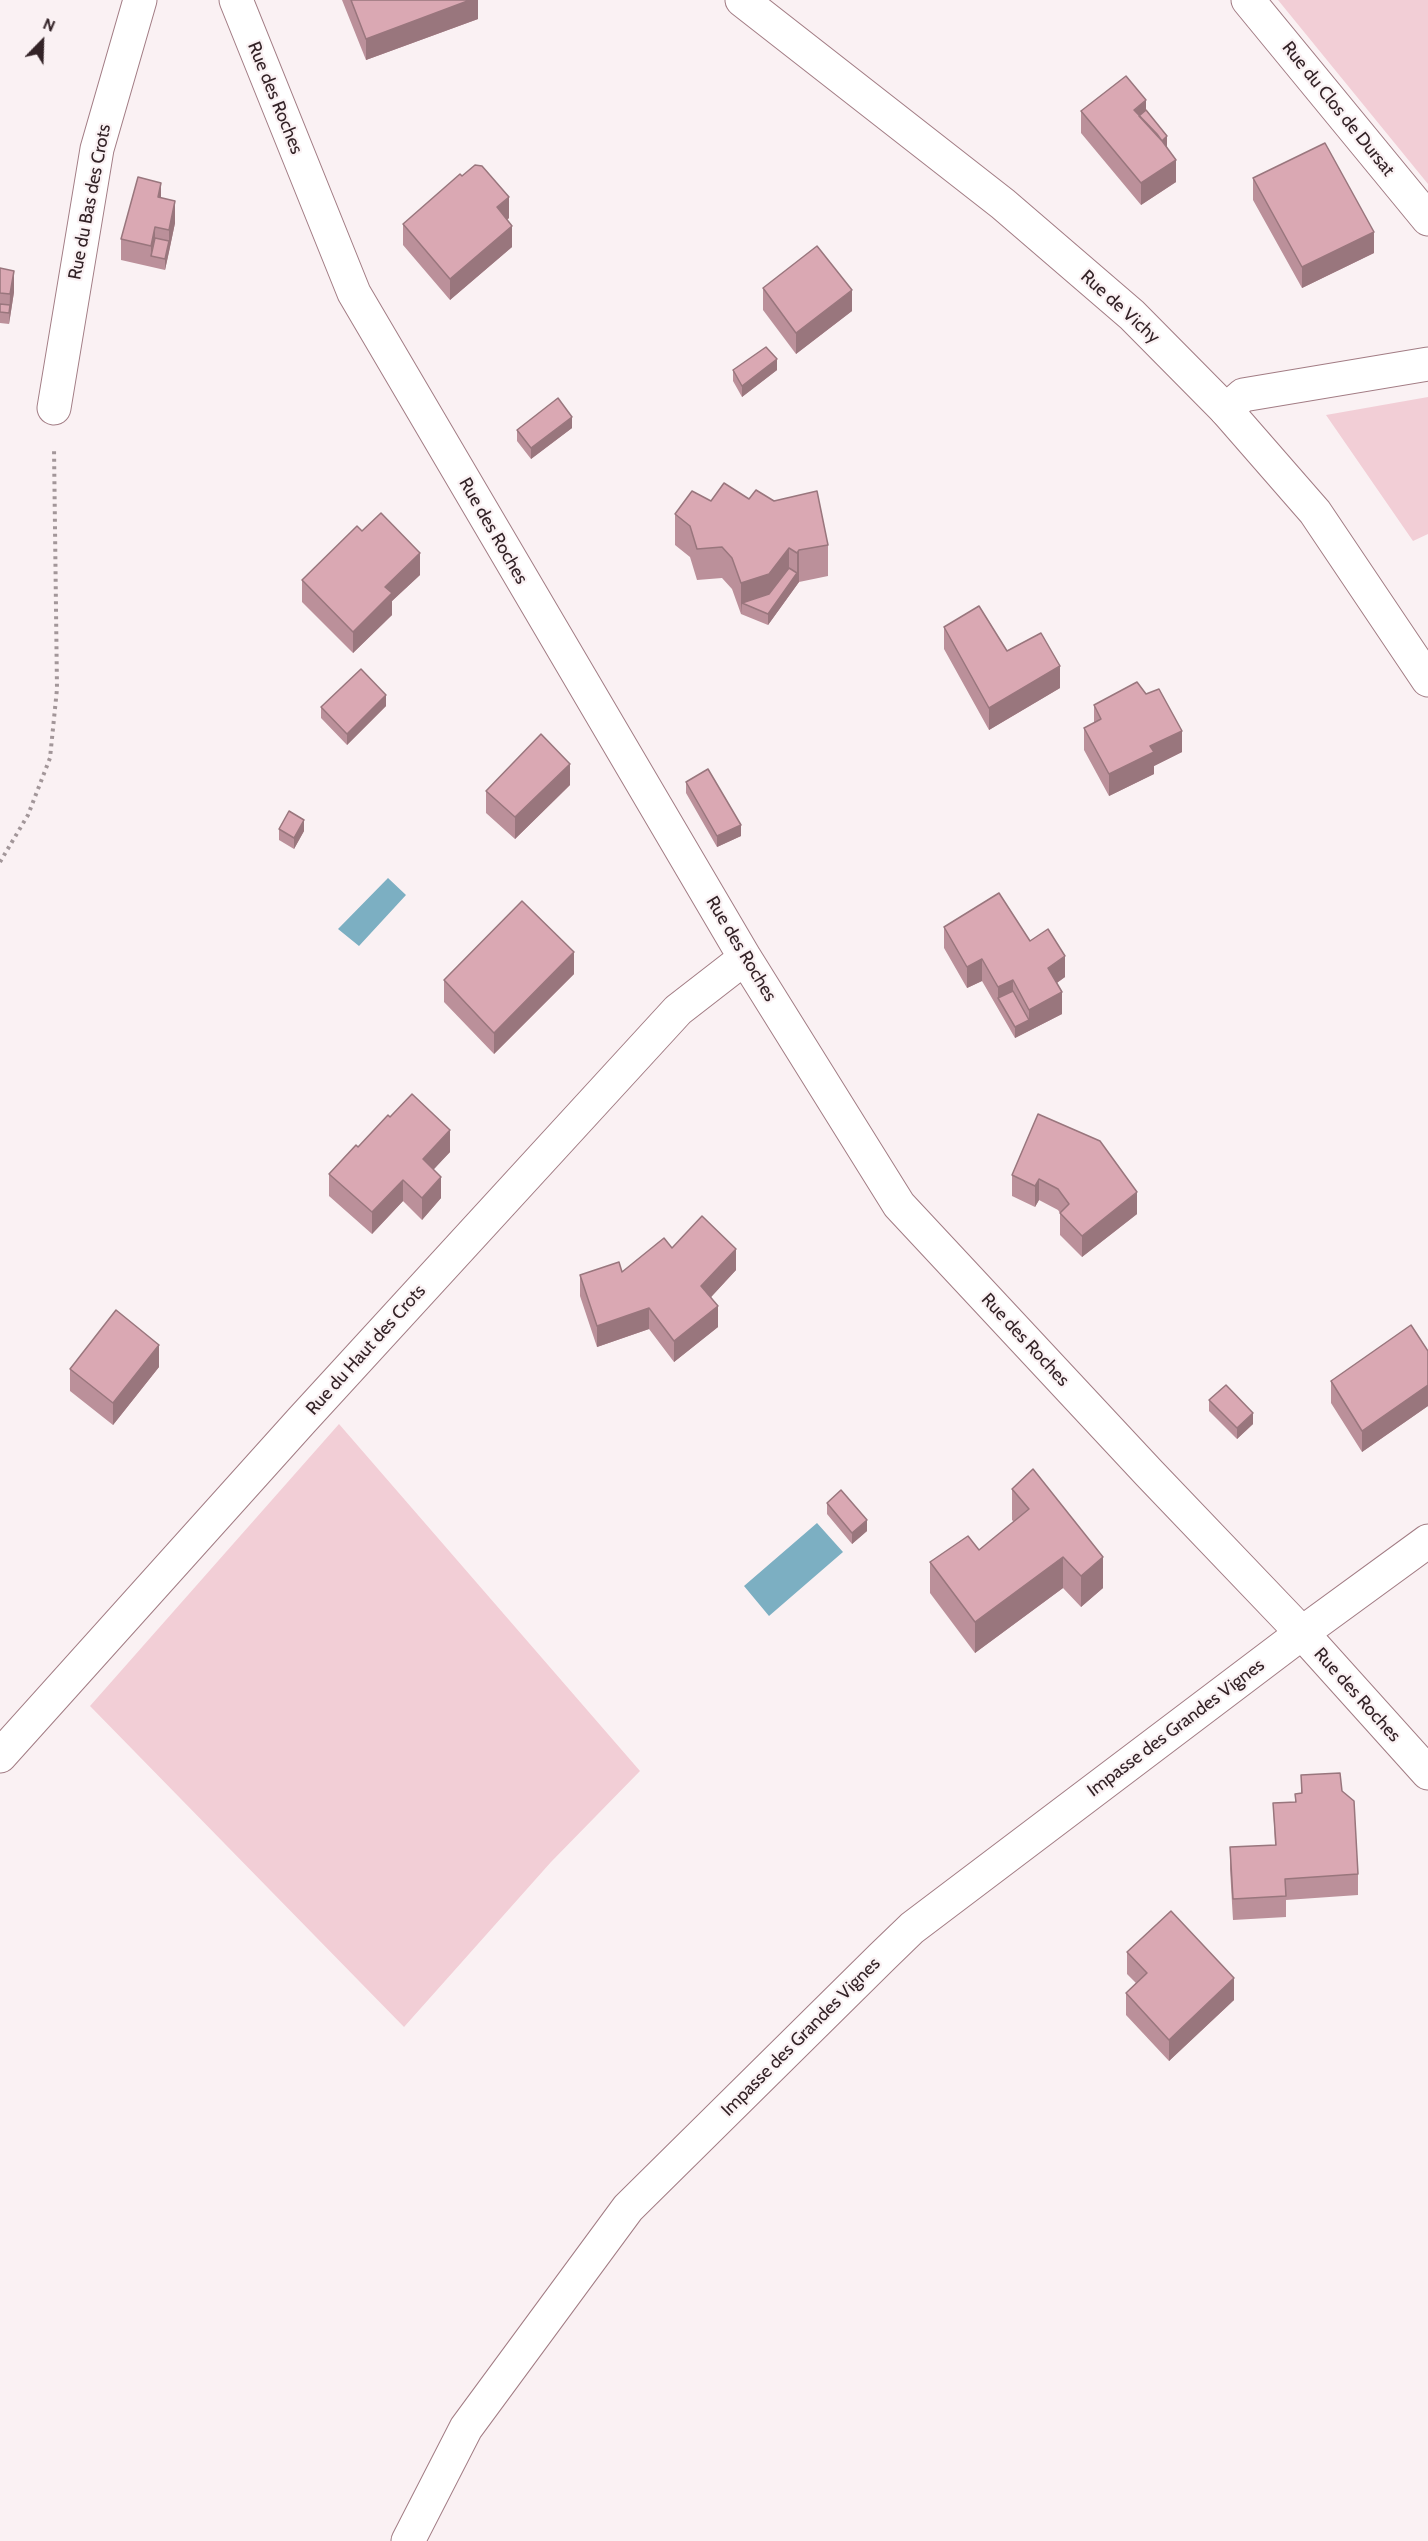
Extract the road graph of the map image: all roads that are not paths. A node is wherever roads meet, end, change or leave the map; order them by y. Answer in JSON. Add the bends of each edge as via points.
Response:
{"nodes":[{"id":1,"x":140,"y":0,"type":"edge"},
{"id":2,"x":236,"y":0,"type":"edge"},
{"id":3,"x":742,"y":0,"type":"edge"},
{"id":4,"x":1248,"y":0,"type":"edge"},
{"id":5,"x":1428,"y":219,"type":"edge"},
{"id":6,"x":1428,"y":364,"type":"edge"},
{"id":7,"x":54,"y":408,"type":"road end"},
{"id":8,"x":1226,"y":410,"type":"junction"},
{"id":9,"x":1428,"y":680,"type":"edge"},
{"id":10,"x":745,"y":958,"type":"junction"},
{"id":11,"x":1428,"y":1541,"type":"edge"},
{"id":12,"x":1302,"y":1633,"type":"junction"},
{"id":13,"x":0,"y":1756,"type":"edge"},
{"id":14,"x":1428,"y":1773,"type":"edge"},
{"id":15,"x":408,"y":2541,"type":"edge"}],
"edges":[{"from":1,"to":7,"type":"street","name":"Rue du Bas des Crots","via":[[97,149]]},
{"from":2,"to":10,"type":"street","name":"Rue des Roches","via":[[354,293]]},
{"from":3,"to":8,"type":"street","name":"Rue de Vichy","via":[[1003,204],[1132,315]]},
{"from":4,"to":5,"type":"street","name":"Rue du Clos de Dursat"},
{"from":6,"to":8,"type":"street","via":[[1243,395]]},
{"from":8,"to":9,"type":"street","name":"Rue de Vichy","via":[[1315,512]]},
{"from":10,"to":12,"type":"street","name":"Rue des Roches","via":[[899,1204]]},
{"from":10,"to":13,"type":"street","name":"Rue du Haut des Crots","via":[[678,1010]]},
{"from":11,"to":12,"type":"street","name":"Impasse des Grandes Vignes"},
{"from":12,"to":14,"type":"street","name":"Rue des Roches"},
{"from":12,"to":15,"type":"street","name":"Impasse des Grandes Vignes","via":[[912,1928],[628,2208],[466,2428]]}]}
